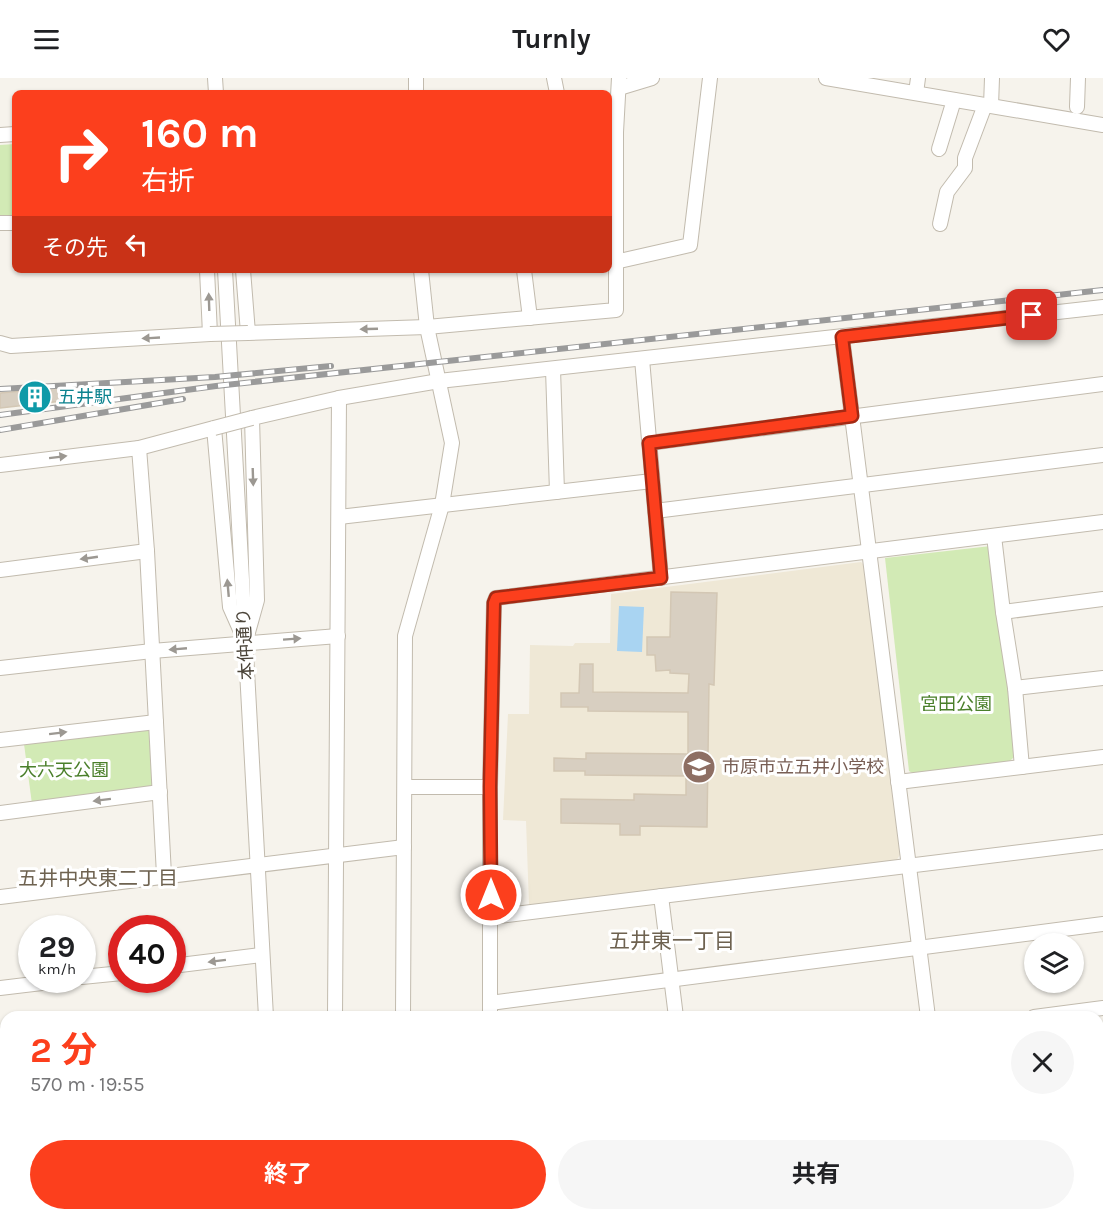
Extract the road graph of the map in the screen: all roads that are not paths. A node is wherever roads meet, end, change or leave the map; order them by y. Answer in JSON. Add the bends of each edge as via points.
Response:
{"nodes":[{"id":1,"x":652,"y":78,"type":"edge"},
{"id":2,"x":710,"y":78,"type":"edge"},
{"id":3,"x":826,"y":78,"type":"edge"},
{"id":4,"x":918,"y":78,"type":"edge"},
{"id":5,"x":992,"y":78,"type":"edge"},
{"id":6,"x":1078,"y":78,"type":"edge"},
{"id":7,"x":619,"y":83,"type":"edge"},
{"id":8,"x":916,"y":93,"type":"junction"},
{"id":9,"x":954,"y":100,"type":"junction"},
{"id":10,"x":988,"y":105,"type":"junction"},
{"id":11,"x":1077,"y":106,"type":"dead end"},
{"id":12,"x":1103,"y":125,"type":"edge"},
{"id":13,"x":613,"y":132,"type":"edge"},
{"id":14,"x":939,"y":149,"type":"dead end"},
{"id":15,"x":940,"y":224,"type":"dead end"},
{"id":16,"x":615,"y":262,"type":"junction"},
{"id":17,"x":207,"y":273,"type":"edge"},
{"id":18,"x":225,"y":273,"type":"edge"},
{"id":19,"x":243,"y":273,"type":"edge"},
{"id":20,"x":421,"y":273,"type":"edge"},
{"id":21,"x":524,"y":273,"type":"edge"},
{"id":22,"x":1103,"y":307,"type":"edge"},
{"id":23,"x":530,"y":318,"type":"junction"},
{"id":24,"x":427,"y":327,"type":"junction"},
{"id":25,"x":248,"y":333,"type":"junction"},
{"id":26,"x":210,"y":334,"type":"junction"},
{"id":27,"x":842,"y":337,"type":"junction"},
{"id":28,"x":0,"y":343,"type":"edge"},
{"id":29,"x":642,"y":359,"type":"junction"},
{"id":30,"x":554,"y":369,"type":"junction"},
{"id":31,"x":438,"y":381,"type":"junction"},
{"id":32,"x":1103,"y":384,"type":"edge"},
{"id":33,"x":339,"y":398,"type":"junction"},
{"id":34,"x":852,"y":416,"type":"junction"},
{"id":35,"x":252,"y":418,"type":"junction"},
{"id":36,"x":214,"y":428,"type":"junction"},
{"id":37,"x":649,"y":443,"type":"junction"},
{"id":38,"x":139,"y":448,"type":"junction"},
{"id":39,"x":1103,"y":455,"type":"edge"},
{"id":40,"x":0,"y":465,"type":"edge"},
{"id":41,"x":652,"y":481,"type":"junction"},
{"id":42,"x":861,"y":484,"type":"junction"},
{"id":43,"x":557,"y":492,"type":"junction"},
{"id":44,"x":442,"y":504,"type":"junction"},
{"id":45,"x":655,"y":511,"type":"junction"},
{"id":46,"x":339,"y":517,"type":"junction"},
{"id":47,"x":1103,"y":522,"type":"edge"},
{"id":48,"x":994,"y":536,"type":"junction"},
{"id":49,"x":147,"y":550,"type":"junction"},
{"id":50,"x":869,"y":552,"type":"junction"},
{"id":51,"x":0,"y":570,"type":"edge"},
{"id":52,"x":661,"y":578,"type":"junction"},
{"id":53,"x":1103,"y":599,"type":"edge"},
{"id":54,"x":1003,"y":612,"type":"junction"},
{"id":55,"x":338,"y":636,"type":"junction"},
{"id":56,"x":245,"y":643,"type":"junction"},
{"id":57,"x":152,"y":651,"type":"junction"},
{"id":58,"x":0,"y":668,"type":"edge"},
{"id":59,"x":1103,"y":678,"type":"edge"},
{"id":60,"x":1015,"y":688,"type":"junction"},
{"id":61,"x":156,"y":722,"type":"junction"},
{"id":62,"x":0,"y":740,"type":"edge"},
{"id":63,"x":1103,"y":757,"type":"edge"},
{"id":64,"x":1022,"y":767,"type":"junction"},
{"id":65,"x":898,"y":782,"type":"junction"},
{"id":66,"x":405,"y":787,"type":"junction"},
{"id":67,"x":490,"y":787,"type":"junction"},
{"id":68,"x":160,"y":792,"type":"junction"},
{"id":69,"x":0,"y":813,"type":"edge"},
{"id":70,"x":1103,"y":842,"type":"edge"},
{"id":71,"x":404,"y":847,"type":"junction"},
{"id":72,"x":337,"y":854,"type":"junction"},
{"id":73,"x":257,"y":864,"type":"junction"},
{"id":74,"x":909,"y":864,"type":"junction"},
{"id":75,"x":164,"y":875,"type":"junction"},
{"id":76,"x":661,"y":896,"type":"junction"},
{"id":77,"x":0,"y":897,"type":"edge"},
{"id":78,"x":491,"y":917,"type":"junction"},
{"id":79,"x":1103,"y":924,"type":"edge"},
{"id":80,"x":918,"y":948,"type":"junction"},
{"id":81,"x":261,"y":955,"type":"junction"},
{"id":82,"x":186,"y":964,"type":"edge"},
{"id":83,"x":671,"y":979,"type":"junction"},
{"id":84,"x":18,"y":986,"type":"edge"},
{"id":85,"x":0,"y":988,"type":"edge"},
{"id":86,"x":1103,"y":1008,"type":"edge"},
{"id":87,"x":490,"y":1010,"type":"edge"},
{"id":88,"x":266,"y":1011,"type":"edge"},
{"id":89,"x":335,"y":1011,"type":"edge"},
{"id":90,"x":403,"y":1011,"type":"edge"},
{"id":91,"x":675,"y":1011,"type":"edge"},
{"id":92,"x":927,"y":1011,"type":"edge"},
{"id":93,"x":1080,"y":1011,"type":"edge"}],
"edges":[{"from":1,"to":7,"type":"street"},
{"from":2,"to":16,"type":"street","via":[[690,245]]},
{"from":3,"to":8,"type":"street"},
{"from":4,"to":8,"type":"street"},
{"from":5,"to":10,"type":"street"},
{"from":6,"to":11,"type":"street"},
{"from":7,"to":13,"type":"street"},
{"from":8,"to":9,"type":"street"},
{"from":9,"to":10,"type":"street"},
{"from":9,"to":14,"type":"street"},
{"from":10,"to":12,"type":"street"},
{"from":10,"to":15,"type":"street","via":[[965,158],[965,168],[947,192]]},
{"from":13,"to":16,"type":"street"},
{"from":16,"to":23,"type":"street","via":[[616,310]]},
{"from":26,"to":17,"type":"street","one_way":true},
{"from":18,"to":56,"type":"street","name":"本仲通り"},
{"from":19,"to":25,"type":"street"},
{"from":20,"to":24,"type":"street"},
{"from":21,"to":23,"type":"street"},
{"from":22,"to":27,"type":"street"},
{"from":23,"to":24,"type":"street"},
{"from":24,"to":25,"type":"street","one_way":true},
{"from":24,"to":31,"type":"street"},
{"from":25,"to":26,"type":"street","bridge":true},
{"from":26,"to":28,"type":"street","one_way":true,"via":[[11,346]]},
{"from":27,"to":29,"type":"street"},
{"from":27,"to":34,"type":"street"},
{"from":29,"to":30,"type":"street"},
{"from":29,"to":37,"type":"street"},
{"from":30,"to":31,"type":"street"},
{"from":30,"to":43,"type":"street"},
{"from":31,"to":33,"type":"street"},
{"from":31,"to":44,"type":"street","via":[[452,444]]},
{"from":32,"to":34,"type":"street"},
{"from":33,"to":35,"type":"street"},
{"from":33,"to":46,"type":"street"},
{"from":34,"to":37,"type":"street"},
{"from":34,"to":42,"type":"street"},
{"from":35,"to":36,"type":"street","bridge":true},
{"from":35,"to":56,"type":"street","one_way":true,"via":[[257,600]]},
{"from":36,"to":38,"type":"street"},
{"from":56,"to":36,"type":"street","one_way":true,"via":[[230,607]]},
{"from":37,"to":41,"type":"street"},
{"from":40,"to":38,"type":"street","one_way":true},
{"from":38,"to":49,"type":"street"},
{"from":39,"to":42,"type":"street"},
{"from":41,"to":43,"type":"street"},
{"from":41,"to":45,"type":"street"},
{"from":42,"to":45,"type":"street"},
{"from":42,"to":50,"type":"street"},
{"from":43,"to":44,"type":"street"},
{"from":44,"to":46,"type":"street"},
{"from":44,"to":66,"type":"street","via":[[405,636]]},
{"from":45,"to":52,"type":"street"},
{"from":46,"to":55,"type":"street"},
{"from":47,"to":48,"type":"street"},
{"from":48,"to":50,"type":"street"},
{"from":48,"to":54,"type":"street"},
{"from":49,"to":51,"type":"street","one_way":true},
{"from":49,"to":57,"type":"street"},
{"from":50,"to":52,"type":"street"},
{"from":50,"to":65,"type":"street"},
{"from":52,"to":67,"type":"street","via":[[496,598]]},
{"from":53,"to":54,"type":"street"},
{"from":54,"to":60,"type":"street"},
{"from":56,"to":55,"type":"street","one_way":true},
{"from":55,"to":72,"type":"street"},
{"from":56,"to":57,"type":"street","one_way":true},
{"from":56,"to":73,"type":"street","name":"本仲通り"},
{"from":57,"to":58,"type":"street"},
{"from":57,"to":61,"type":"street"},
{"from":59,"to":60,"type":"street"},
{"from":60,"to":64,"type":"street"},
{"from":62,"to":61,"type":"street","one_way":true},
{"from":61,"to":68,"type":"street"},
{"from":63,"to":64,"type":"street"},
{"from":64,"to":65,"type":"street"},
{"from":65,"to":74,"type":"street"},
{"from":66,"to":67,"type":"street"},
{"from":66,"to":71,"type":"street"},
{"from":67,"to":78,"type":"street"},
{"from":68,"to":69,"type":"street","one_way":true},
{"from":68,"to":75,"type":"street"},
{"from":70,"to":74,"type":"street"},
{"from":71,"to":72,"type":"street"},
{"from":71,"to":90,"type":"street"},
{"from":72,"to":73,"type":"street"},
{"from":72,"to":89,"type":"street"},
{"from":73,"to":75,"type":"street"},
{"from":73,"to":81,"type":"street","name":"本仲通り"},
{"from":74,"to":76,"type":"street"},
{"from":74,"to":80,"type":"street"},
{"from":75,"to":77,"type":"street"},
{"from":76,"to":78,"type":"street"},
{"from":76,"to":83,"type":"street"},
{"from":78,"to":87,"type":"street"},
{"from":79,"to":80,"type":"street"},
{"from":80,"to":83,"type":"street"},
{"from":80,"to":92,"type":"street"},
{"from":81,"to":82,"type":"street","one_way":true},
{"from":81,"to":88,"type":"street","name":"本仲通り"},
{"from":83,"to":87,"type":"street"},
{"from":83,"to":91,"type":"street"},
{"from":84,"to":85,"type":"street"},
{"from":86,"to":93,"type":"street"}]}
